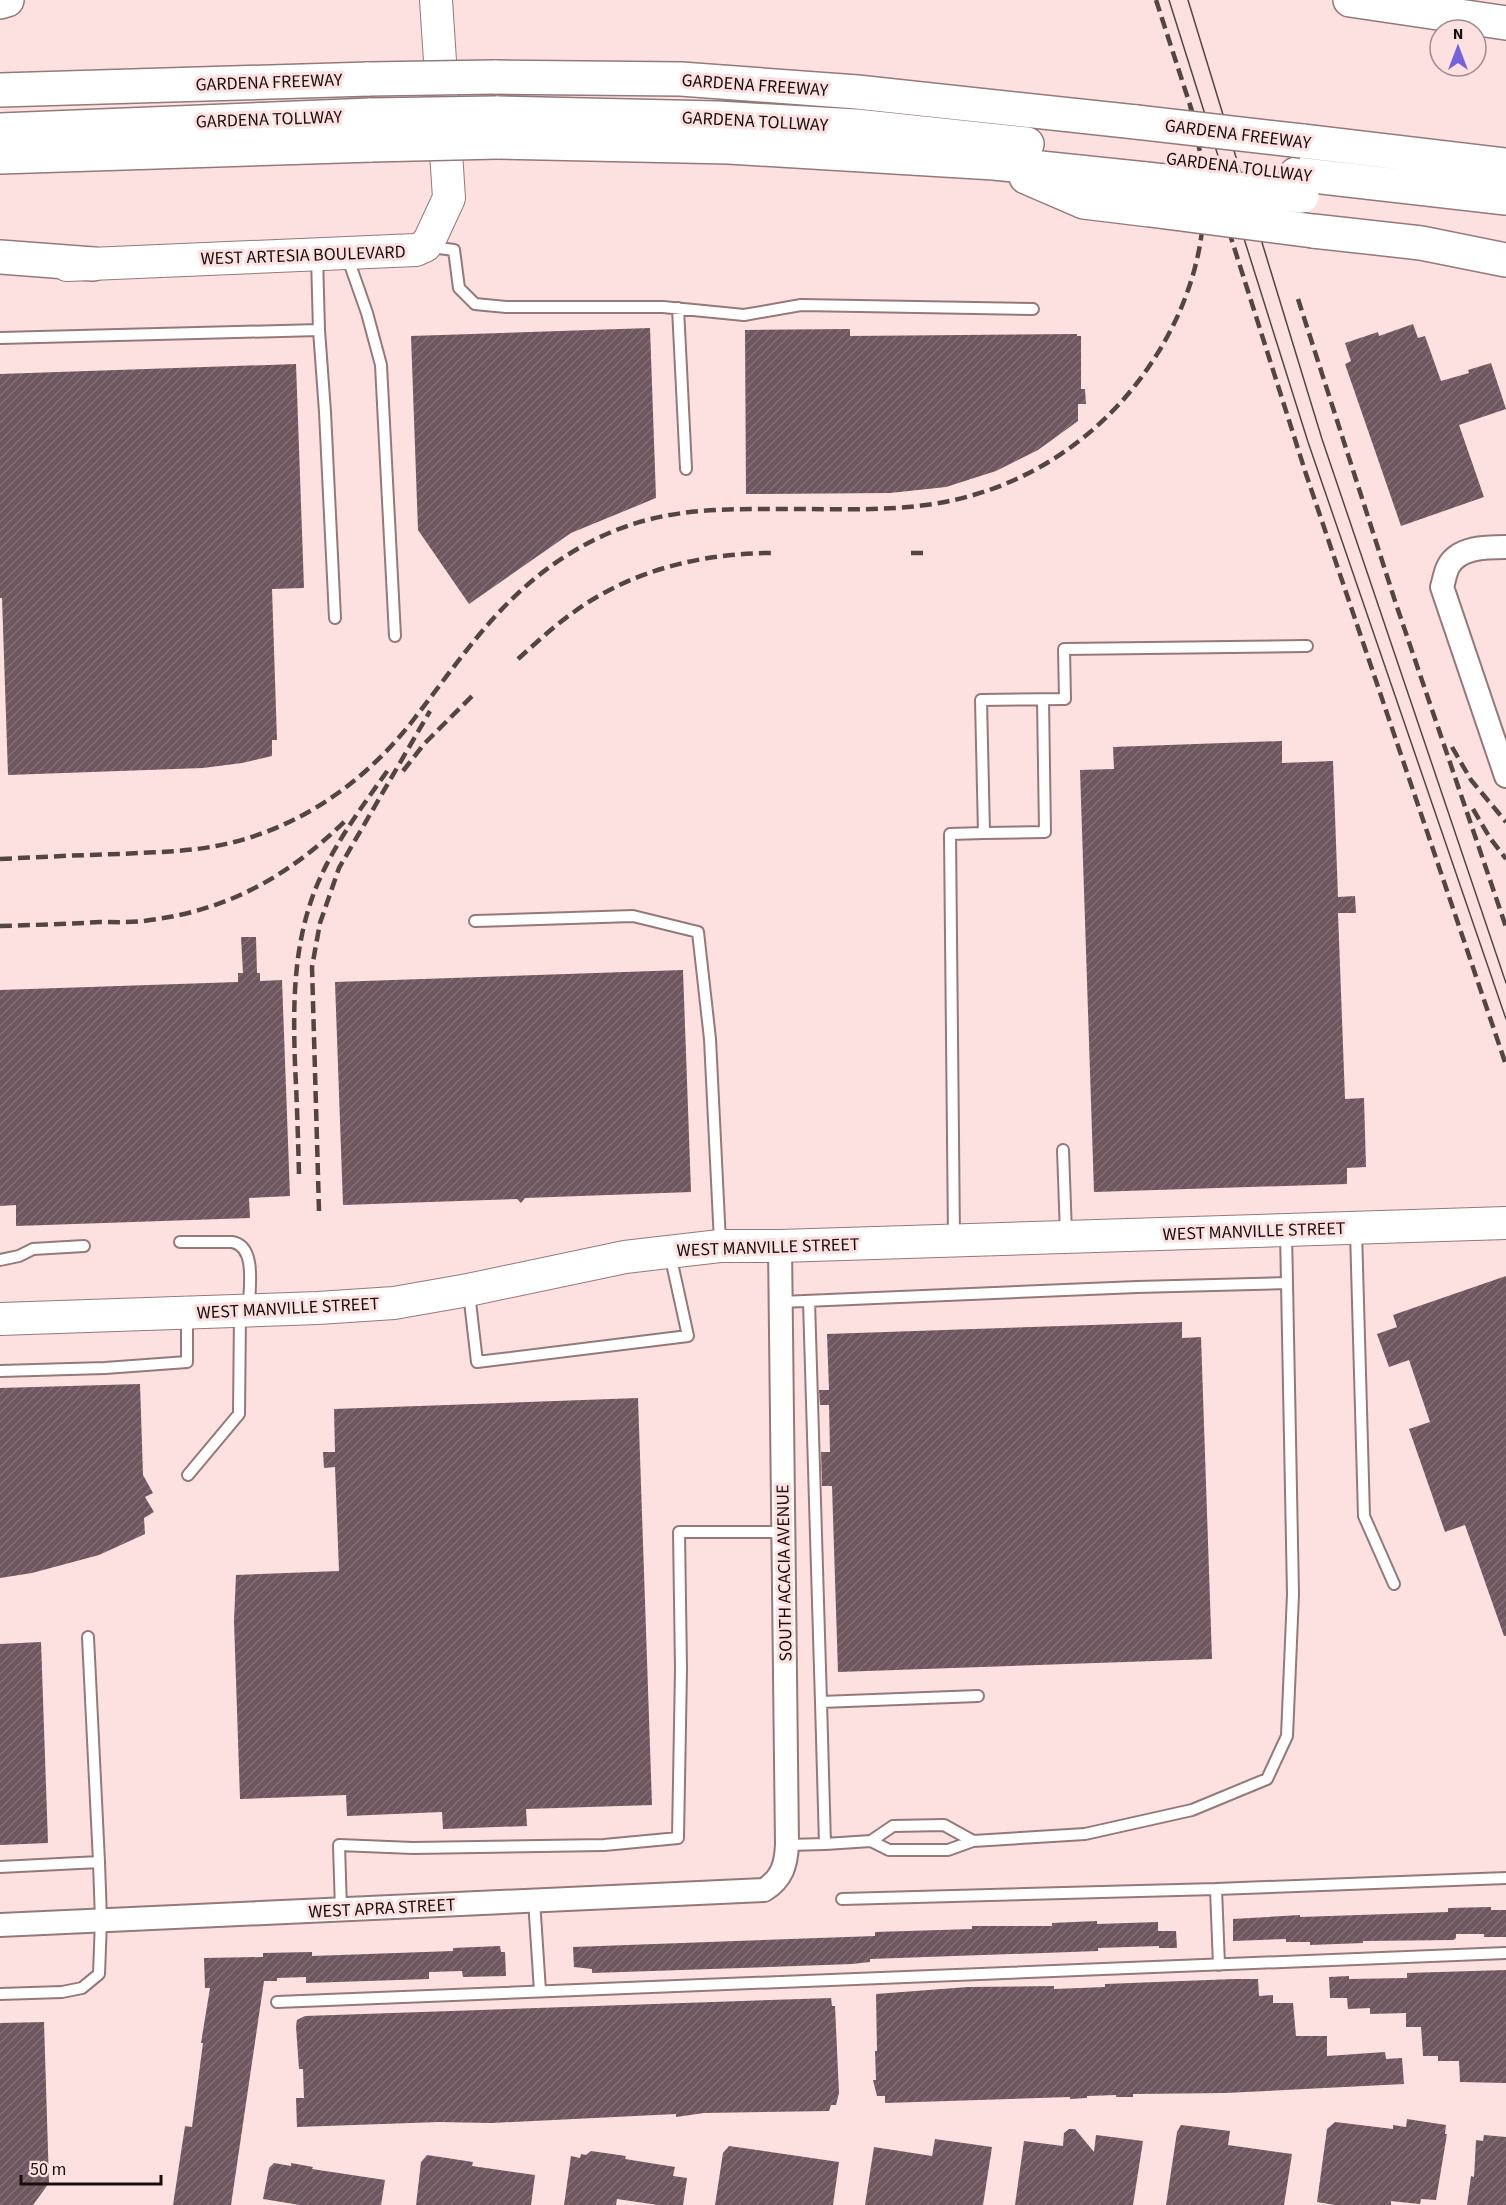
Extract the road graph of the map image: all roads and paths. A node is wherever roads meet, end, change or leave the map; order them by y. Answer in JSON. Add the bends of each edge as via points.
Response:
{"nodes":[{"id":1,"x":7,"y":0,"type":"edge"},
{"id":2,"x":436,"y":0,"type":"edge"},
{"id":3,"x":1350,"y":0,"type":"edge"},
{"id":4,"x":0,"y":2,"type":"edge"},
{"id":5,"x":1391,"y":3,"type":"edge"},
{"id":6,"x":1506,"y":23,"type":"edge"},
{"id":7,"x":322,"y":80,"type":"junction"},
{"id":8,"x":0,"y":90,"type":"edge"},
{"id":9,"x":0,"y":114,"type":"edge"},
{"id":10,"x":497,"y":128,"type":"junction"},
{"id":11,"x":0,"y":130,"type":"edge"},
{"id":12,"x":372,"y":130,"type":"junction"},
{"id":13,"x":0,"y":157,"type":"edge"},
{"id":14,"x":1438,"y":157,"type":"junction"},
{"id":15,"x":1506,"y":165,"type":"edge"},
{"id":16,"x":1146,"y":182,"type":"junction"},
{"id":17,"x":1299,"y":185,"type":"junction"},
{"id":18,"x":1506,"y":185,"type":"edge"},
{"id":19,"x":1506,"y":198,"type":"edge"},
{"id":20,"x":1506,"y":219,"type":"edge"},
{"id":21,"x":425,"y":246,"type":"junction"},
{"id":22,"x":332,"y":253,"type":"junction"},
{"id":23,"x":0,"y":257,"type":"edge"},
{"id":24,"x":1506,"y":260,"type":"edge"},
{"id":25,"x":93,"y":264,"type":"junction"},
{"id":26,"x":0,"y":268,"type":"edge"},
{"id":27,"x":678,"y":308,"type":"junction"},
{"id":28,"x":1033,"y":309,"type":"dead end"},
{"id":29,"x":319,"y":330,"type":"junction"},
{"id":30,"x":0,"y":338,"type":"edge"},
{"id":31,"x":686,"y":469,"type":"dead end"},
{"id":32,"x":1506,"y":547,"type":"edge"},
{"id":33,"x":335,"y":618,"type":"dead end"},
{"id":34,"x":396,"y":636,"type":"dead end"},
{"id":35,"x":1307,"y":646,"type":"dead end"},
{"id":36,"x":1043,"y":700,"type":"junction"},
{"id":37,"x":1506,"y":776,"type":"edge"},
{"id":38,"x":1058,"y":831,"type":"dead end"},
{"id":39,"x":1045,"y":832,"type":"junction"},
{"id":40,"x":984,"y":833,"type":"junction"},
{"id":41,"x":475,"y":921,"type":"dead end"},
{"id":42,"x":1063,"y":1150,"type":"dead end"},
{"id":43,"x":1506,"y":1223,"type":"edge"},
{"id":44,"x":1356,"y":1228,"type":"junction"},
{"id":45,"x":1286,"y":1230,"type":"junction"},
{"id":46,"x":1066,"y":1237,"type":"junction"},
{"id":47,"x":954,"y":1241,"type":"junction"},
{"id":48,"x":180,"y":1242,"type":"dead end"},
{"id":49,"x":84,"y":1246,"type":"dead end"},
{"id":50,"x":720,"y":1246,"type":"junction"},
{"id":51,"x":780,"y":1246,"type":"junction"},
{"id":52,"x":670,"y":1250,"type":"junction"},
{"id":53,"x":0,"y":1260,"type":"edge"},
{"id":54,"x":1287,"y":1283,"type":"junction"},
{"id":55,"x":468,"y":1290,"type":"junction"},
{"id":56,"x":809,"y":1301,"type":"junction"},
{"id":57,"x":781,"y":1302,"type":"junction"},
{"id":58,"x":245,"y":1310,"type":"junction"},
{"id":59,"x":187,"y":1312,"type":"junction"},
{"id":60,"x":0,"y":1319,"type":"edge"},
{"id":61,"x":0,"y":1371,"type":"edge"},
{"id":62,"x":188,"y":1475,"type":"dead end"},
{"id":63,"x":783,"y":1532,"type":"junction"},
{"id":64,"x":1394,"y":1584,"type":"dead end"},
{"id":65,"x":88,"y":1637,"type":"dead end"},
{"id":66,"x":978,"y":1696,"type":"dead end"},
{"id":67,"x":821,"y":1702,"type":"junction"},
{"id":68,"x":871,"y":1841,"type":"junction"},
{"id":69,"x":973,"y":1841,"type":"junction"},
{"id":70,"x":825,"y":1844,"type":"junction"},
{"id":71,"x":787,"y":1845,"type":"junction"},
{"id":72,"x":99,"y":1862,"type":"junction"},
{"id":73,"x":0,"y":1867,"type":"edge"},
{"id":74,"x":1506,"y":1878,"type":"edge"},
{"id":75,"x":1216,"y":1889,"type":"junction"},
{"id":76,"x":764,"y":1890,"type":"joint"},
{"id":77,"x":842,"y":1899,"type":"dead end"},
{"id":78,"x":534,"y":1900,"type":"junction"},
{"id":79,"x":340,"y":1910,"type":"junction"},
{"id":80,"x":101,"y":1920,"type":"junction"},
{"id":81,"x":0,"y":1925,"type":"edge"},
{"id":82,"x":1506,"y":1953,"type":"edge"},
{"id":83,"x":1220,"y":1965,"type":"junction"},
{"id":84,"x":540,"y":1991,"type":"junction"},
{"id":85,"x":0,"y":1994,"type":"edge"},
{"id":86,"x":277,"y":2002,"type":"dead end"}],
"edges":[{"from":1,"to":4,"type":"main road"},
{"from":2,"to":21,"type":"street","name":"WEST ARTESIA BOULEVARD","via":[[449,198]]},
{"from":3,"to":5,"type":"main road"},
{"from":5,"to":6,"type":"main road"},
{"from":7,"to":8,"type":"main road","name":"GARDENA FREEWAY"},
{"from":7,"to":9,"type":"main road","name":"GARDENA TOLLWAY","via":[[298,104]]},
{"from":7,"to":14,"type":"main road","name":"GARDENA FREEWAY","bridge":true,"via":[[494,76],[681,79],[857,92]]},
{"from":10,"to":12,"type":"main road","bridge":true},
{"from":10,"to":16,"type":"main road","name":"GARDENA TOLLWAY","via":[[717,118],[856,126]]},
{"from":10,"to":16,"type":"main road","via":[[994,163],[1084,202]]},
{"from":11,"to":12,"type":"main road","name":"GARDENA TOLLWAY"},
{"from":12,"to":13,"type":"main road"},
{"from":14,"to":15,"type":"main road","name":"GARDENA FREEWAY"},
{"from":14,"to":18,"type":"main road","via":[[1477,182]]},
{"from":16,"to":17,"type":"main road","name":"GARDENA TOLLWAY"},
{"from":16,"to":24,"type":"main road","bridge":true,"via":[[1313,231],[1421,243]]},
{"from":17,"to":19,"type":"main road","name":"GARDENA TOLLWAY"},
{"from":17,"to":20,"type":"main road"},
{"from":21,"to":22,"type":"street","name":"WEST ARTESIA BOULEVARD","via":[[416,250]]},
{"from":21,"to":27,"type":"lane","via":[[454,250],[459,288],[475,304]]},
{"from":22,"to":25,"type":"street","name":"WEST ARTESIA BOULEVARD"},
{"from":22,"to":29,"type":"lane"},
{"from":22,"to":34,"type":"lane","via":[[367,313],[381,365]]},
{"from":23,"to":25,"type":"main road"},
{"from":25,"to":26,"type":"street","name":"WEST ARTESIA BOULEVARD"},
{"from":27,"to":28,"type":"lane","via":[[744,315],[801,305]]},
{"from":27,"to":31,"type":"lane"},
{"from":29,"to":30,"type":"lane"},
{"from":29,"to":33,"type":"lane"},
{"from":32,"to":37,"type":"street","via":[[1462,553],[1448,566],[1442,587]]},
{"from":35,"to":36,"type":"lane","via":[[1064,648],[1065,699]]},
{"from":36,"to":39,"type":"lane"},
{"from":36,"to":40,"type":"lane","via":[[981,700]]},
{"from":38,"to":39,"type":"lane"},
{"from":39,"to":40,"type":"lane"},
{"from":40,"to":47,"type":"lane","via":[[950,834]]},
{"from":41,"to":50,"type":"lane","via":[[633,916],[698,932],[710,1039]]},
{"from":42,"to":46,"type":"lane"},
{"from":43,"to":44,"type":"street","name":"WEST MANVILLE STREET"},
{"from":44,"to":45,"type":"street","name":"WEST MANVILLE STREET"},
{"from":44,"to":64,"type":"lane","via":[[1364,1516]]},
{"from":45,"to":46,"type":"street","name":"WEST MANVILLE STREET"},
{"from":45,"to":54,"type":"lane"},
{"from":46,"to":47,"type":"street","name":"WEST MANVILLE STREET"},
{"from":47,"to":51,"type":"street","name":"WEST MANVILLE STREET"},
{"from":48,"to":58,"type":"lane","via":[[232,1242],[246,1250],[249,1264]]},
{"from":49,"to":53,"type":"lane","via":[[41,1247]]},
{"from":50,"to":51,"type":"street","name":"WEST MANVILLE STREET"},
{"from":50,"to":52,"type":"street","name":"WEST MANVILLE STREET"},
{"from":51,"to":57,"type":"street","name":"SOUTH ACACIA AVENUE"},
{"from":52,"to":55,"type":"street","name":"WEST MANVILLE STREET"},
{"from":52,"to":55,"type":"lane","via":[[688,1336],[477,1362]]},
{"from":54,"to":56,"type":"lane"},
{"from":54,"to":69,"type":"lane","via":[[1293,1594],[1289,1701],[1287,1736],[1266,1779],[1192,1810],[1085,1834]]},
{"from":55,"to":58,"type":"street","name":"WEST MANVILLE STREET","via":[[394,1303]]},
{"from":56,"to":57,"type":"lane"},
{"from":56,"to":67,"type":"lane"},
{"from":57,"to":63,"type":"street","name":"SOUTH ACACIA AVENUE"},
{"from":58,"to":59,"type":"street","name":"WEST MANVILLE STREET"},
{"from":58,"to":62,"type":"lane","via":[[239,1414]]},
{"from":59,"to":60,"type":"street","name":"WEST MANVILLE STREET"},
{"from":59,"to":61,"type":"lane","via":[[187,1362]]},
{"from":63,"to":71,"type":"street","name":"SOUTH ACACIA AVENUE"},
{"from":63,"to":79,"type":"lane","via":[[679,1532],[678,1838],[604,1845],[339,1845]]},
{"from":65,"to":72,"type":"lane"},
{"from":66,"to":67,"type":"lane"},
{"from":67,"to":70,"type":"lane"},
{"from":68,"to":69,"type":"lane","via":[[889,1850],[948,1850]]},
{"from":68,"to":69,"type":"lane","via":[[893,1826],[944,1825]]},
{"from":68,"to":70,"type":"lane"},
{"from":70,"to":71,"type":"lane"},
{"from":71,"to":76,"type":"street","name":"SOUTH ACACIA AVENUE","via":[[786,1863],[779,1878]]},
{"from":72,"to":73,"type":"lane"},
{"from":72,"to":80,"type":"lane"},
{"from":74,"to":75,"type":"lane"},
{"from":75,"to":77,"type":"lane"},
{"from":75,"to":83,"type":"lane"},
{"from":76,"to":78,"type":"street","name":"WEST APRA STREET"},
{"from":78,"to":79,"type":"street","name":"WEST APRA STREET"},
{"from":78,"to":84,"type":"lane"},
{"from":79,"to":80,"type":"street","name":"WEST APRA STREET"},
{"from":80,"to":81,"type":"street","name":"WEST APRA STREET"},
{"from":80,"to":85,"type":"lane","via":[[99,1974],[82,1988]]},
{"from":82,"to":83,"type":"lane"},
{"from":83,"to":84,"type":"lane"},
{"from":84,"to":86,"type":"lane"}]}
